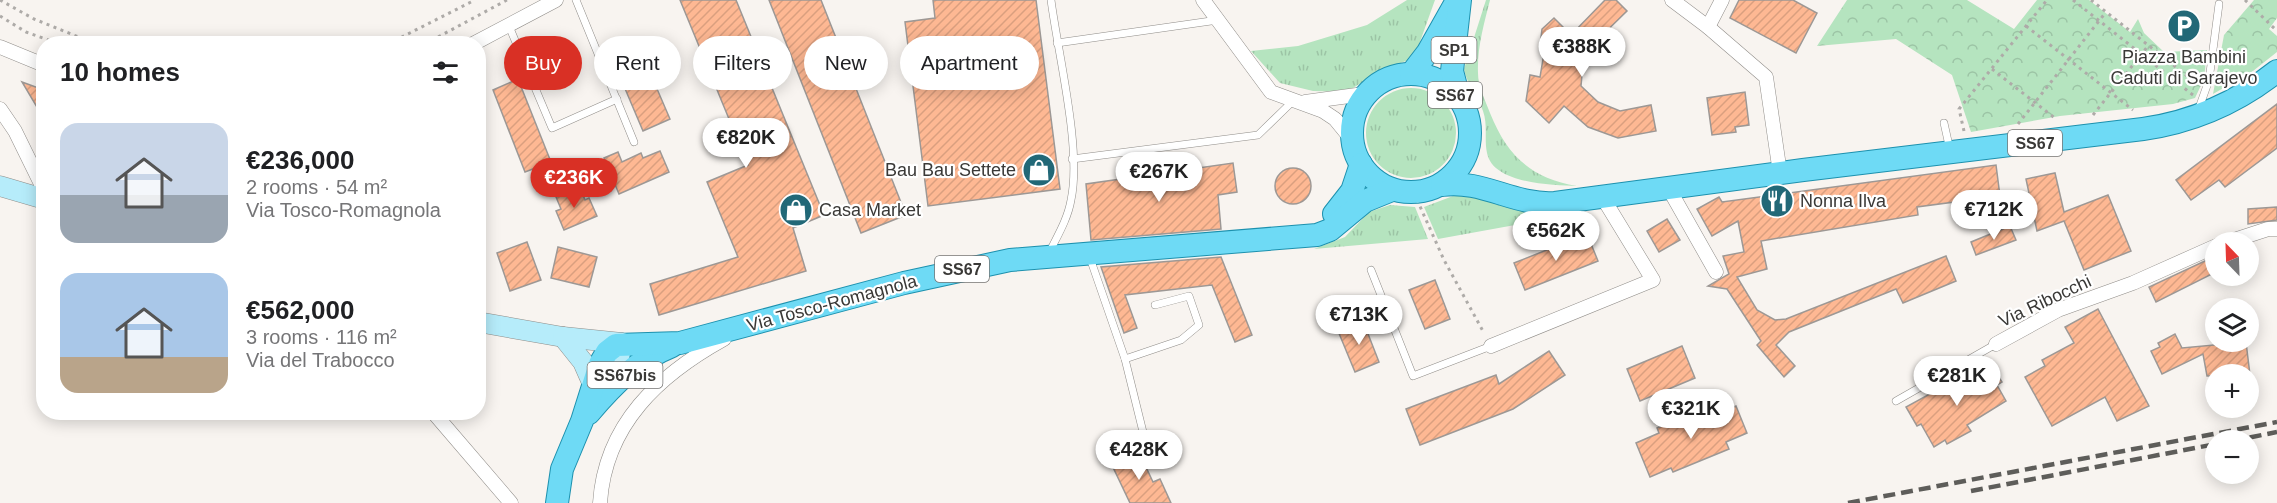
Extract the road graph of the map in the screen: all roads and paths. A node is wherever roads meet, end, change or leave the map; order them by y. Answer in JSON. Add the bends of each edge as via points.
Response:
{"nodes":[{"id":1,"x":0,"y":0,"type":"edge"},
{"id":2,"x":475,"y":0,"type":"edge"},
{"id":3,"x":507,"y":0,"type":"edge"},
{"id":4,"x":556,"y":0,"type":"edge"},
{"id":5,"x":576,"y":0,"type":"edge"},
{"id":6,"x":1051,"y":0,"type":"edge"},
{"id":7,"x":1203,"y":0,"type":"edge"},
{"id":8,"x":1458,"y":0,"type":"edge"},
{"id":9,"x":1672,"y":0,"type":"edge"},
{"id":10,"x":1722,"y":0,"type":"edge"},
{"id":11,"x":2047,"y":0,"type":"edge"},
{"id":12,"x":2073,"y":0,"type":"edge"},
{"id":13,"x":2091,"y":0,"type":"edge"},
{"id":14,"x":2244,"y":0,"type":"edge"},
{"id":15,"x":2219,"y":4,"type":"dead end"},
{"id":16,"x":2106,"y":12,"type":"junction"},
{"id":17,"x":0,"y":16,"type":"edge"},
{"id":18,"x":1218,"y":20,"type":"junction"},
{"id":19,"x":2099,"y":20,"type":"junction"},
{"id":20,"x":509,"y":26,"type":"junction"},
{"id":21,"x":2026,"y":26,"type":"junction"},
{"id":22,"x":1708,"y":27,"type":"junction"},
{"id":23,"x":2277,"y":31,"type":"edge"},
{"id":24,"x":37,"y":36,"type":"edge"},
{"id":25,"x":76,"y":36,"type":"edge"},
{"id":26,"x":404,"y":36,"type":"edge"},
{"id":27,"x":440,"y":36,"type":"edge"},
{"id":28,"x":486,"y":38,"type":"edge"},
{"id":29,"x":1057,"y":43,"type":"junction"},
{"id":30,"x":2148,"y":46,"type":"junction"},
{"id":31,"x":0,"y":47,"type":"edge"},
{"id":32,"x":2142,"y":54,"type":"junction"},
{"id":33,"x":2068,"y":59,"type":"junction"},
{"id":34,"x":36,"y":62,"type":"edge"},
{"id":35,"x":1992,"y":69,"type":"junction"},
{"id":36,"x":2277,"y":71,"type":"edge"},
{"id":37,"x":1411,"y":74,"type":"junction"},
{"id":38,"x":2207,"y":92,"type":"junction"},
{"id":39,"x":1364,"y":94,"type":"junction"},
{"id":40,"x":2111,"y":94,"type":"junction"},
{"id":41,"x":617,"y":99,"type":"junction"},
{"id":42,"x":1460,"y":100,"type":"junction"},
{"id":43,"x":1298,"y":101,"type":"junction"},
{"id":44,"x":2035,"y":102,"type":"junction"},
{"id":45,"x":0,"y":109,"type":"edge"},
{"id":46,"x":2199,"y":109,"type":"junction"},
{"id":47,"x":2136,"y":113,"type":"dead end"},
{"id":48,"x":2089,"y":119,"type":"dead end"},
{"id":49,"x":1944,"y":123,"type":"dead end"},
{"id":50,"x":2061,"y":123,"type":"dead end"},
{"id":51,"x":2013,"y":130,"type":"dead end"},
{"id":52,"x":1353,"y":141,"type":"junction"},
{"id":53,"x":1469,"y":141,"type":"junction"},
{"id":54,"x":634,"y":142,"type":"dead end"},
{"id":55,"x":1959,"y":152,"type":"junction"},
{"id":56,"x":1072,"y":159,"type":"junction"},
{"id":57,"x":1360,"y":164,"type":"junction"},
{"id":58,"x":1780,"y":173,"type":"junction"},
{"id":59,"x":36,"y":174,"type":"edge"},
{"id":60,"x":1442,"y":185,"type":"junction"},
{"id":61,"x":0,"y":186,"type":"edge"},
{"id":62,"x":1670,"y":189,"type":"junction"},
{"id":63,"x":1403,"y":191,"type":"junction"},
{"id":64,"x":36,"y":197,"type":"edge"},
{"id":65,"x":1603,"y":198,"type":"junction"},
{"id":66,"x":1566,"y":201,"type":"junction"},
{"id":67,"x":2277,"y":229,"type":"edge"},
{"id":68,"x":2259,"y":232,"type":"edge"},
{"id":69,"x":1293,"y":237,"type":"junction"},
{"id":70,"x":2205,"y":251,"type":"edge"},
{"id":71,"x":1088,"y":253,"type":"junction"},
{"id":72,"x":1048,"y":256,"type":"junction"},
{"id":73,"x":1371,"y":270,"type":"dead end"},
{"id":74,"x":1716,"y":272,"type":"dead end"},
{"id":75,"x":1155,"y":305,"type":"dead end"},
{"id":76,"x":486,"y":323,"type":"edge"},
{"id":77,"x":744,"y":327,"type":"junction"},
{"id":78,"x":563,"y":337,"type":"junction"},
{"id":79,"x":622,"y":343,"type":"junction"},
{"id":80,"x":680,"y":343,"type":"junction"},
{"id":81,"x":1996,"y":344,"type":"joint"},
{"id":82,"x":1491,"y":346,"type":"junction"},
{"id":83,"x":1125,"y":359,"type":"junction"},
{"id":84,"x":599,"y":391,"type":"junction"},
{"id":85,"x":1896,"y":401,"type":"dead end"},
{"id":86,"x":440,"y":420,"type":"edge"},
{"id":87,"x":1144,"y":436,"type":"dead end"},
{"id":88,"x":511,"y":503,"type":"edge"},
{"id":89,"x":557,"y":503,"type":"edge"},
{"id":90,"x":600,"y":503,"type":"edge"}],
"edges":[{"from":1,"to":25,"type":"path"},
{"from":2,"to":26,"type":"path"},
{"from":3,"to":27,"type":"path"},
{"from":4,"to":20,"type":"street"},
{"from":5,"to":41,"type":"lane"},
{"from":6,"to":29,"type":"lane"},
{"from":7,"to":18,"type":"street"},
{"from":8,"to":37,"type":"main road","number":"SP1"},
{"from":8,"to":42,"type":"main road","number":"SP1","via":[[1452,71]]},
{"from":9,"to":22,"type":"street"},
{"from":10,"to":22,"type":"street"},
{"from":11,"to":21,"type":"path"},
{"from":12,"to":19,"type":"path"},
{"from":13,"to":16,"type":"path"},
{"from":14,"to":23,"type":"path"},
{"from":15,"to":38,"type":"lane"},
{"from":16,"to":19,"type":"path"},
{"from":16,"to":30,"type":"path"},
{"from":17,"to":24,"type":"path"},
{"from":18,"to":29,"type":"lane"},
{"from":18,"to":43,"type":"street","via":[[1271,92]]},
{"from":19,"to":32,"type":"path"},
{"from":19,"to":33,"type":"path"},
{"from":20,"to":28,"type":"street"},
{"from":20,"to":41,"type":"lane","via":[[552,128]]},
{"from":21,"to":33,"type":"path"},
{"from":21,"to":35,"type":"path"},
{"from":22,"to":58,"type":"street","via":[[1766,77]]},
{"from":29,"to":56,"type":"lane"},
{"from":30,"to":32,"type":"path"},
{"from":30,"to":38,"type":"path"},
{"from":31,"to":34,"type":"street"},
{"from":32,"to":40,"type":"path"},
{"from":32,"to":46,"type":"path"},
{"from":33,"to":40,"type":"path"},
{"from":33,"to":44,"type":"path"},
{"from":35,"to":44,"type":"path"},
{"from":35,"to":55,"type":"path","via":[[1959,109]]},
{"from":36,"to":46,"type":"main road","number":"SS67","via":[[2234,100]]},
{"from":37,"to":39,"type":"main road","number":"SS67","via":[[1387,79]]},
{"from":37,"to":42,"type":"main road","number":"SS67","via":[[1434,79]]},
{"from":38,"to":46,"type":"lane"},
{"from":39,"to":43,"type":"street"},
{"from":39,"to":52,"type":"main road","via":[[1353,117]]},
{"from":40,"to":47,"type":"path"},
{"from":40,"to":48,"type":"path"},
{"from":41,"to":54,"type":"lane"},
{"from":42,"to":53,"type":"main road","number":"SS67","via":[[1468,118]]},
{"from":43,"to":52,"type":"street","via":[[1335,119]]},
{"from":43,"to":56,"type":"lane","via":[[1258,135]]},
{"from":44,"to":50,"type":"path"},
{"from":44,"to":51,"type":"path"},
{"from":45,"to":59,"type":"street"},
{"from":46,"to":55,"type":"main road","number":"SS67","via":[[2157,127]]},
{"from":49,"to":55,"type":"lane"},
{"from":52,"to":57,"type":"main road"},
{"from":53,"to":60,"type":"main road","number":"SS67","via":[[1460,169]]},
{"from":53,"to":66,"type":"main road","number":"SS67","via":[[1483,170],[1494,180]]},
{"from":55,"to":58,"type":"main road","number":"SS67"},
{"from":56,"to":72,"type":"lane","via":[[1071,202]]},
{"from":57,"to":63,"type":"main road","via":[[1379,183]]},
{"from":57,"to":69,"type":"main road","number":"SS67","via":[[1353,191],[1341,208]]},
{"from":58,"to":62,"type":"main road","number":"SS67"},
{"from":60,"to":63,"type":"main road","number":"SS67"},
{"from":60,"to":66,"type":"main road","number":"SS67","via":[[1471,184],[1543,204]]},
{"from":61,"to":64,"type":"main road"},
{"from":62,"to":65,"type":"main road","number":"SS67"},
{"from":62,"to":74,"type":"street"},
{"from":63,"to":69,"type":"main road","number":"SS67","via":[[1365,201],[1330,230]]},
{"from":63,"to":82,"type":"path"},
{"from":65,"to":66,"type":"main road","number":"SS67"},
{"from":65,"to":82,"type":"street","via":[[1653,280]]},
{"from":67,"to":68,"type":"street"},
{"from":69,"to":71,"type":"main road","name":"Via Tosco-Romagnola","number":"SS67"},
{"from":70,"to":81,"type":"street","name":"Via Ribocchi","via":[[2058,310]]},
{"from":71,"to":72,"type":"main road","name":"Via Tosco-Romagnola","number":"SS67"},
{"from":71,"to":83,"type":"lane"},
{"from":72,"to":77,"type":"main road","name":"Via Tosco-Romagnola","number":"SS67","via":[[924,278]]},
{"from":73,"to":82,"type":"lane","via":[[1413,376]]},
{"from":75,"to":83,"type":"lane","via":[[1189,296],[1199,325],[1181,340]]},
{"from":76,"to":78,"type":"main road","name":"Via Tosco-Romagnola","number":"SS67"},
{"from":77,"to":80,"type":"main road","name":"Via Tosco-Romagnola","number":"SS67"},
{"from":77,"to":90,"type":"street","via":[[672,372],[634,408],[609,456]]},
{"from":78,"to":79,"type":"main road","name":"Via Tosco-Romagnola","number":"SS67"},
{"from":78,"to":84,"type":"main road","number":"SS67bis"},
{"from":79,"to":80,"type":"main road","name":"Via Tosco-Romagnola","number":"SS67"},
{"from":79,"to":84,"type":"main road","number":"SS67bis","via":[[607,352]]},
{"from":80,"to":84,"type":"main road","number":"SS67bis","via":[[638,364]]},
{"from":81,"to":85,"type":"lane","name":"Via Ribocchi"},
{"from":83,"to":87,"type":"lane"},
{"from":84,"to":89,"type":"main road","number":"SS67bis","via":[[562,469]]},
{"from":86,"to":88,"type":"street"}]}
